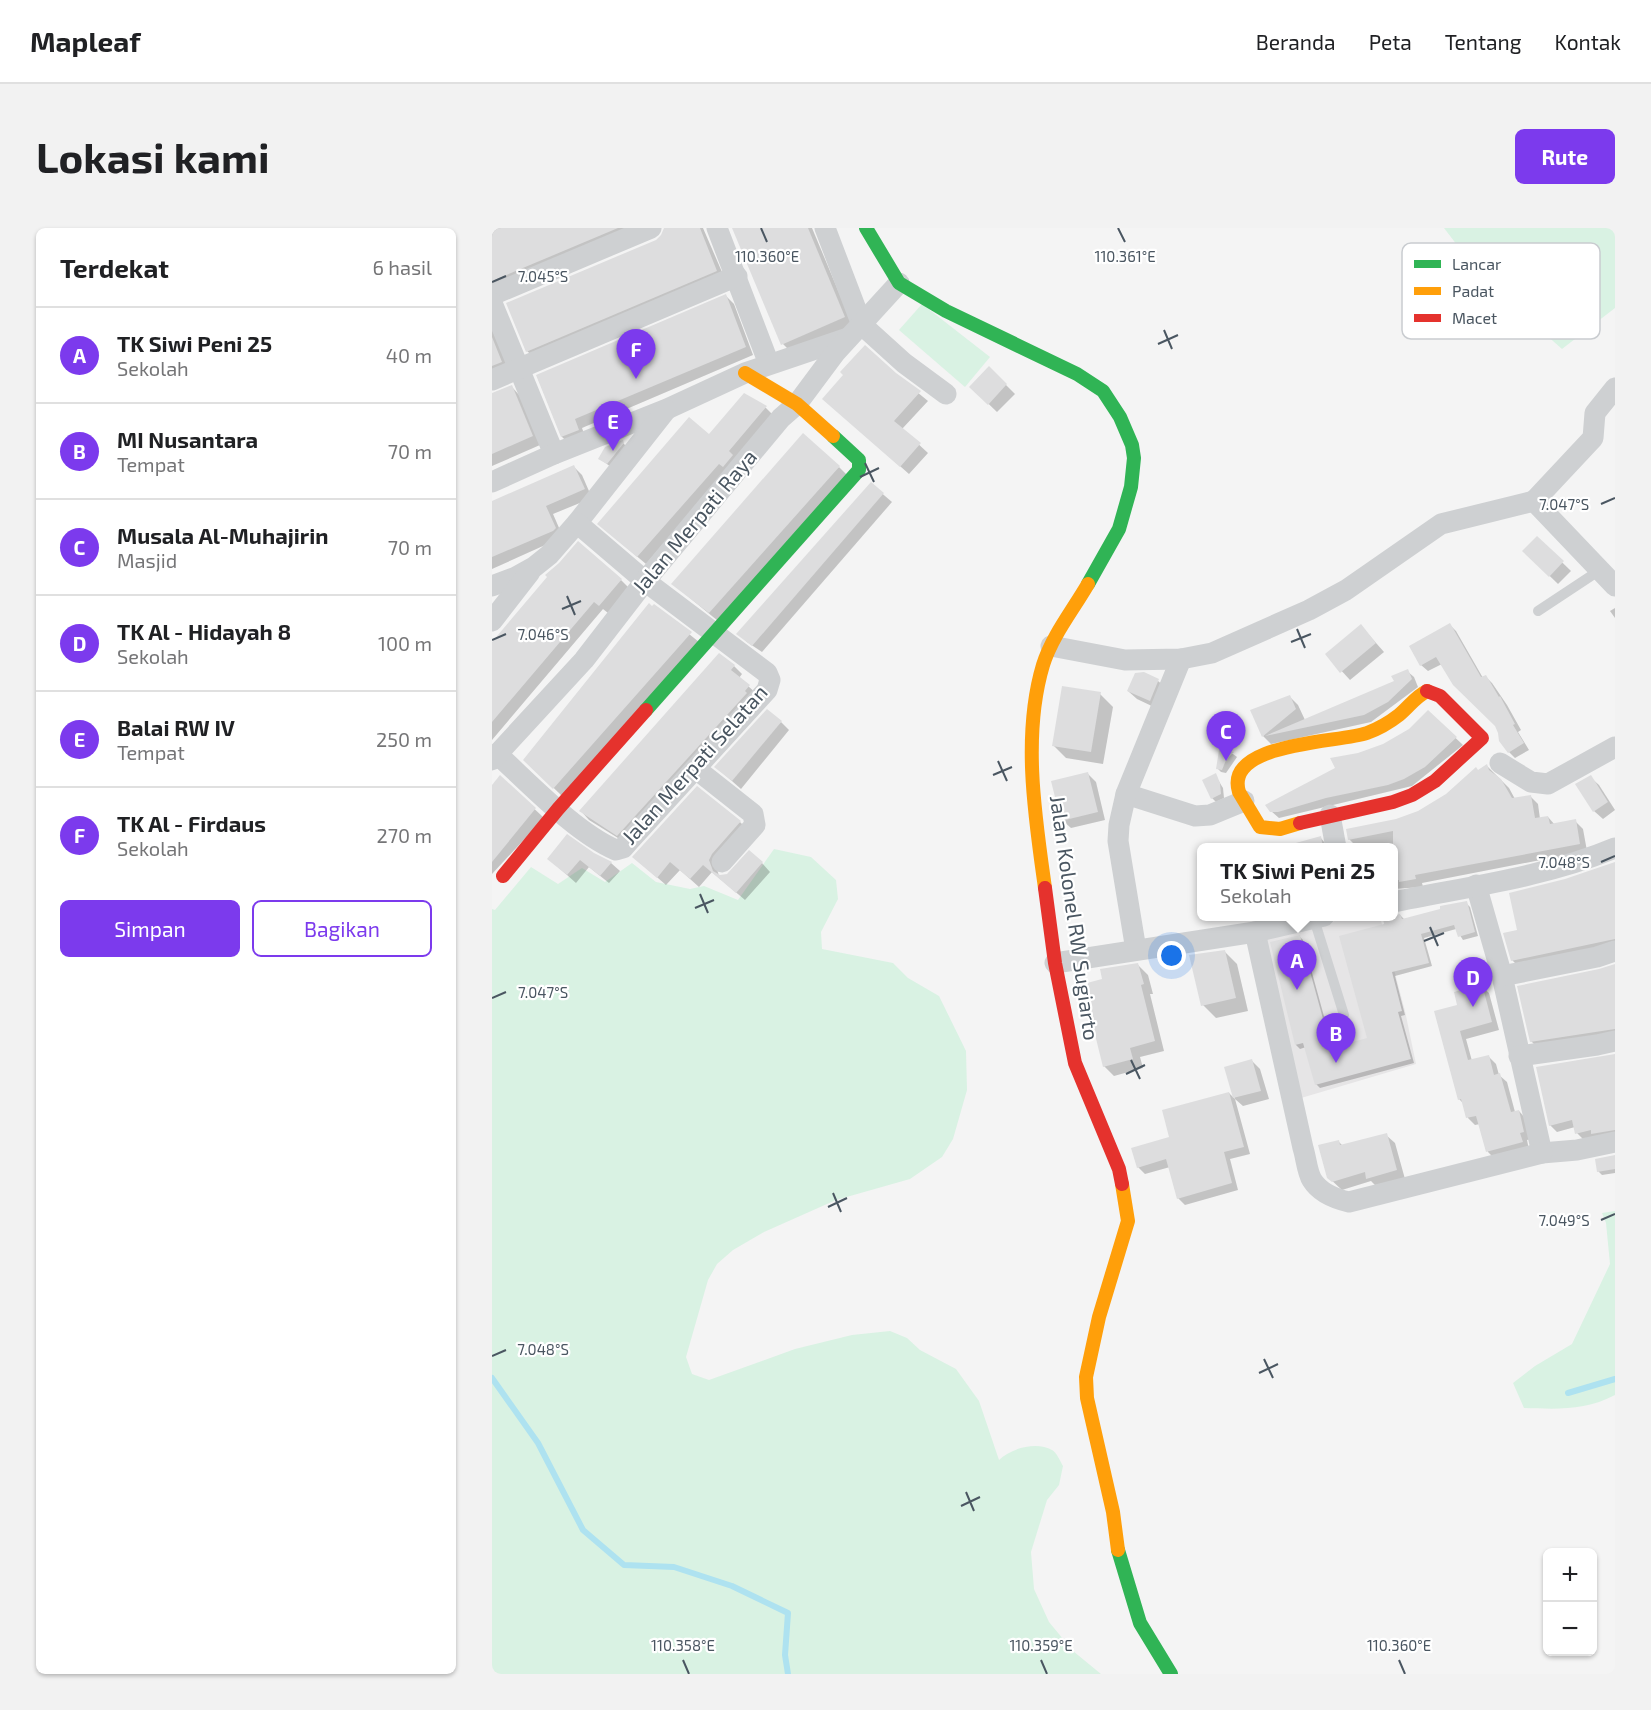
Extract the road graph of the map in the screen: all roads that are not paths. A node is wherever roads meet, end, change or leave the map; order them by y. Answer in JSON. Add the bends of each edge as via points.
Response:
{"nodes":[{"id":1,"x":651,"y":228,"type":"edge"},
{"id":2,"x":717,"y":228,"type":"edge"},
{"id":3,"x":825,"y":228,"type":"edge"},
{"id":4,"x":866,"y":228,"type":"edge"},
{"id":5,"x":737,"y":276,"type":"junction"},
{"id":6,"x":898,"y":283,"type":"junction"},
{"id":7,"x":492,"y":295,"type":"edge"},
{"id":8,"x":492,"y":303,"type":"edge"},
{"id":9,"x":855,"y":331,"type":"junction"},
{"id":10,"x":769,"y":364,"type":"junction"},
{"id":11,"x":519,"y":368,"type":"junction"},
{"id":12,"x":746,"y":373,"type":"junction"},
{"id":13,"x":492,"y":380,"type":"edge"},
{"id":14,"x":1615,"y":388,"type":"edge"},
{"id":15,"x":946,"y":394,"type":"dead end"},
{"id":16,"x":797,"y":404,"type":"junction"},
{"id":17,"x":667,"y":409,"type":"junction"},
{"id":18,"x":554,"y":454,"type":"junction"},
{"id":19,"x":492,"y":482,"type":"edge"},
{"id":20,"x":1534,"y":501,"type":"junction"},
{"id":21,"x":577,"y":524,"type":"junction"},
{"id":22,"x":534,"y":567,"type":"junction"},
{"id":23,"x":1599,"y":570,"type":"junction"},
{"id":24,"x":645,"y":581,"type":"junction"},
{"id":25,"x":492,"y":586,"type":"edge"},
{"id":26,"x":1615,"y":586,"type":"edge"},
{"id":27,"x":1538,"y":611,"type":"dead end"},
{"id":28,"x":492,"y":621,"type":"edge"},
{"id":29,"x":714,"y":633,"type":"junction"},
{"id":30,"x":1051,"y":646,"type":"junction"},
{"id":31,"x":1181,"y":659,"type":"junction"},
{"id":32,"x":1615,"y":747,"type":"edge"},
{"id":33,"x":494,"y":757,"type":"edge"},
{"id":34,"x":1500,"y":763,"type":"dead end"},
{"id":35,"x":696,"y":769,"type":"junction"},
{"id":36,"x":1126,"y":794,"type":"junction"},
{"id":37,"x":1244,"y":801,"type":"junction"},
{"id":38,"x":558,"y":809,"type":"junction"},
{"id":39,"x":1330,"y":814,"type":"junction"},
{"id":40,"x":1335,"y":843,"type":"edge"},
{"id":41,"x":1615,"y":848,"type":"edge"},
{"id":42,"x":722,"y":862,"type":"dead end"},
{"id":43,"x":503,"y":876,"type":"dead end"},
{"id":44,"x":1476,"y":885,"type":"junction"},
{"id":45,"x":1398,"y":901,"type":"edge"},
{"id":46,"x":1305,"y":921,"type":"edge"},
{"id":47,"x":1320,"y":921,"type":"edge"},
{"id":48,"x":1255,"y":932,"type":"junction"},
{"id":49,"x":1136,"y":950,"type":"junction"},
{"id":50,"x":1615,"y":951,"type":"edge"},
{"id":51,"x":1055,"y":963,"type":"junction"},
{"id":52,"x":1502,"y":976,"type":"junction"},
{"id":53,"x":1344,"y":1015,"type":"dead end"},
{"id":54,"x":1615,"y":1041,"type":"edge"},
{"id":55,"x":1519,"y":1056,"type":"junction"},
{"id":56,"x":1615,"y":1142,"type":"edge"},
{"id":57,"x":1542,"y":1153,"type":"junction"},
{"id":58,"x":1171,"y":1674,"type":"edge"}],
"edges":[{"from":1,"to":7,"type":"street"},
{"from":2,"to":5,"type":"street"},
{"from":3,"to":9,"type":"street"},
{"from":4,"to":6,"type":"main road"},
{"from":5,"to":10,"type":"street"},
{"from":5,"to":11,"type":"street"},
{"from":6,"to":9,"type":"street","name":"Jalan Merpati Raya"},
{"from":6,"to":30,"type":"main road","name":"Jalan Kolonel RW Sugiarto","via":[[1103,390],[1132,445],[1131,487],[1119,529]]},
{"from":8,"to":11,"type":"street"},
{"from":9,"to":10,"type":"street"},
{"from":9,"to":15,"type":"street"},
{"from":9,"to":16,"type":"street","name":"Jalan Merpati Raya"},
{"from":10,"to":12,"type":"street"},
{"from":11,"to":13,"type":"street"},
{"from":11,"to":18,"type":"street"},
{"from":12,"to":16,"type":"main road"},
{"from":12,"to":17,"type":"street"},
{"from":14,"to":20,"type":"street","via":[[1595,413],[1593,438]]},
{"from":16,"to":24,"type":"street","name":"Jalan Merpati Raya","via":[[781,418]]},
{"from":16,"to":29,"type":"main road","via":[[859,460],[860,470]]},
{"from":17,"to":18,"type":"street"},
{"from":17,"to":21,"type":"street"},
{"from":18,"to":19,"type":"street"},
{"from":20,"to":23,"type":"street"},
{"from":20,"to":31,"type":"street","via":[[1441,524],[1346,590],[1309,610],[1212,653]]},
{"from":21,"to":22,"type":"street"},
{"from":21,"to":24,"type":"street","name":"Jalan Merpati Selatan"},
{"from":22,"to":25,"type":"street"},
{"from":22,"to":28,"type":"street"},
{"from":23,"to":26,"type":"street"},
{"from":23,"to":27,"type":"lane"},
{"from":24,"to":29,"type":"street","name":"Jalan Merpati Selatan"},
{"from":24,"to":33,"type":"street","name":"Jalan Merpati Raya","via":[[584,660]]},
{"from":29,"to":35,"type":"street","name":"Jalan Merpati Selatan","via":[[767,673],[770,684]]},
{"from":29,"to":38,"type":"main road"},
{"from":30,"to":31,"type":"street","via":[[1125,660]]},
{"from":30,"to":51,"type":"main road","name":"Jalan Kolonel RW Sugiarto","via":[[1043,665],[1031,730],[1034,798]]},
{"from":31,"to":36,"type":"street"},
{"from":32,"to":34,"type":"street","via":[[1548,783],[1531,782]]},
{"from":33,"to":38,"type":"street","name":"Jalan Merpati Selatan"},
{"from":35,"to":38,"type":"street","name":"Jalan Merpati Selatan","via":[[623,848],[616,850],[602,844]]},
{"from":35,"to":42,"type":"street","via":[[753,814],[755,825]]},
{"from":36,"to":37,"type":"street","via":[[1195,816],[1210,815]]},
{"from":36,"to":49,"type":"street","via":[[1118,841]]},
{"from":37,"to":39,"type":"main road","via":[[1265,829],[1280,829]]},
{"from":37,"to":39,"type":"main road","via":[[1237,787],[1237,774],[1248,761],[1290,746],[1366,733],[1399,715],[1423,692],[1440,696],[1482,738],[1435,781],[1412,795]]},
{"from":38,"to":43,"type":"main road"},
{"from":39,"to":40,"type":"street"},
{"from":41,"to":44,"type":"street","via":[[1551,869]]},
{"from":44,"to":45,"type":"street"},
{"from":44,"to":52,"type":"street"},
{"from":46,"to":48,"type":"street"},
{"from":47,"to":53,"type":"lane"},
{"from":48,"to":49,"type":"street"},
{"from":48,"to":57,"type":"street","via":[[1303,1148],[1312,1180],[1323,1190],[1349,1202]]},
{"from":49,"to":51,"type":"street"},
{"from":50,"to":52,"type":"street"},
{"from":51,"to":58,"type":"main road","name":"Jalan Kolonel RW Sugiarto","via":[[1075,1063],[1119,1169],[1128,1221],[1089,1358],[1087,1398],[1124,1574],[1140,1623]]},
{"from":52,"to":55,"type":"street"},
{"from":54,"to":55,"type":"street"},
{"from":55,"to":57,"type":"street"},
{"from":56,"to":57,"type":"street"}]}
